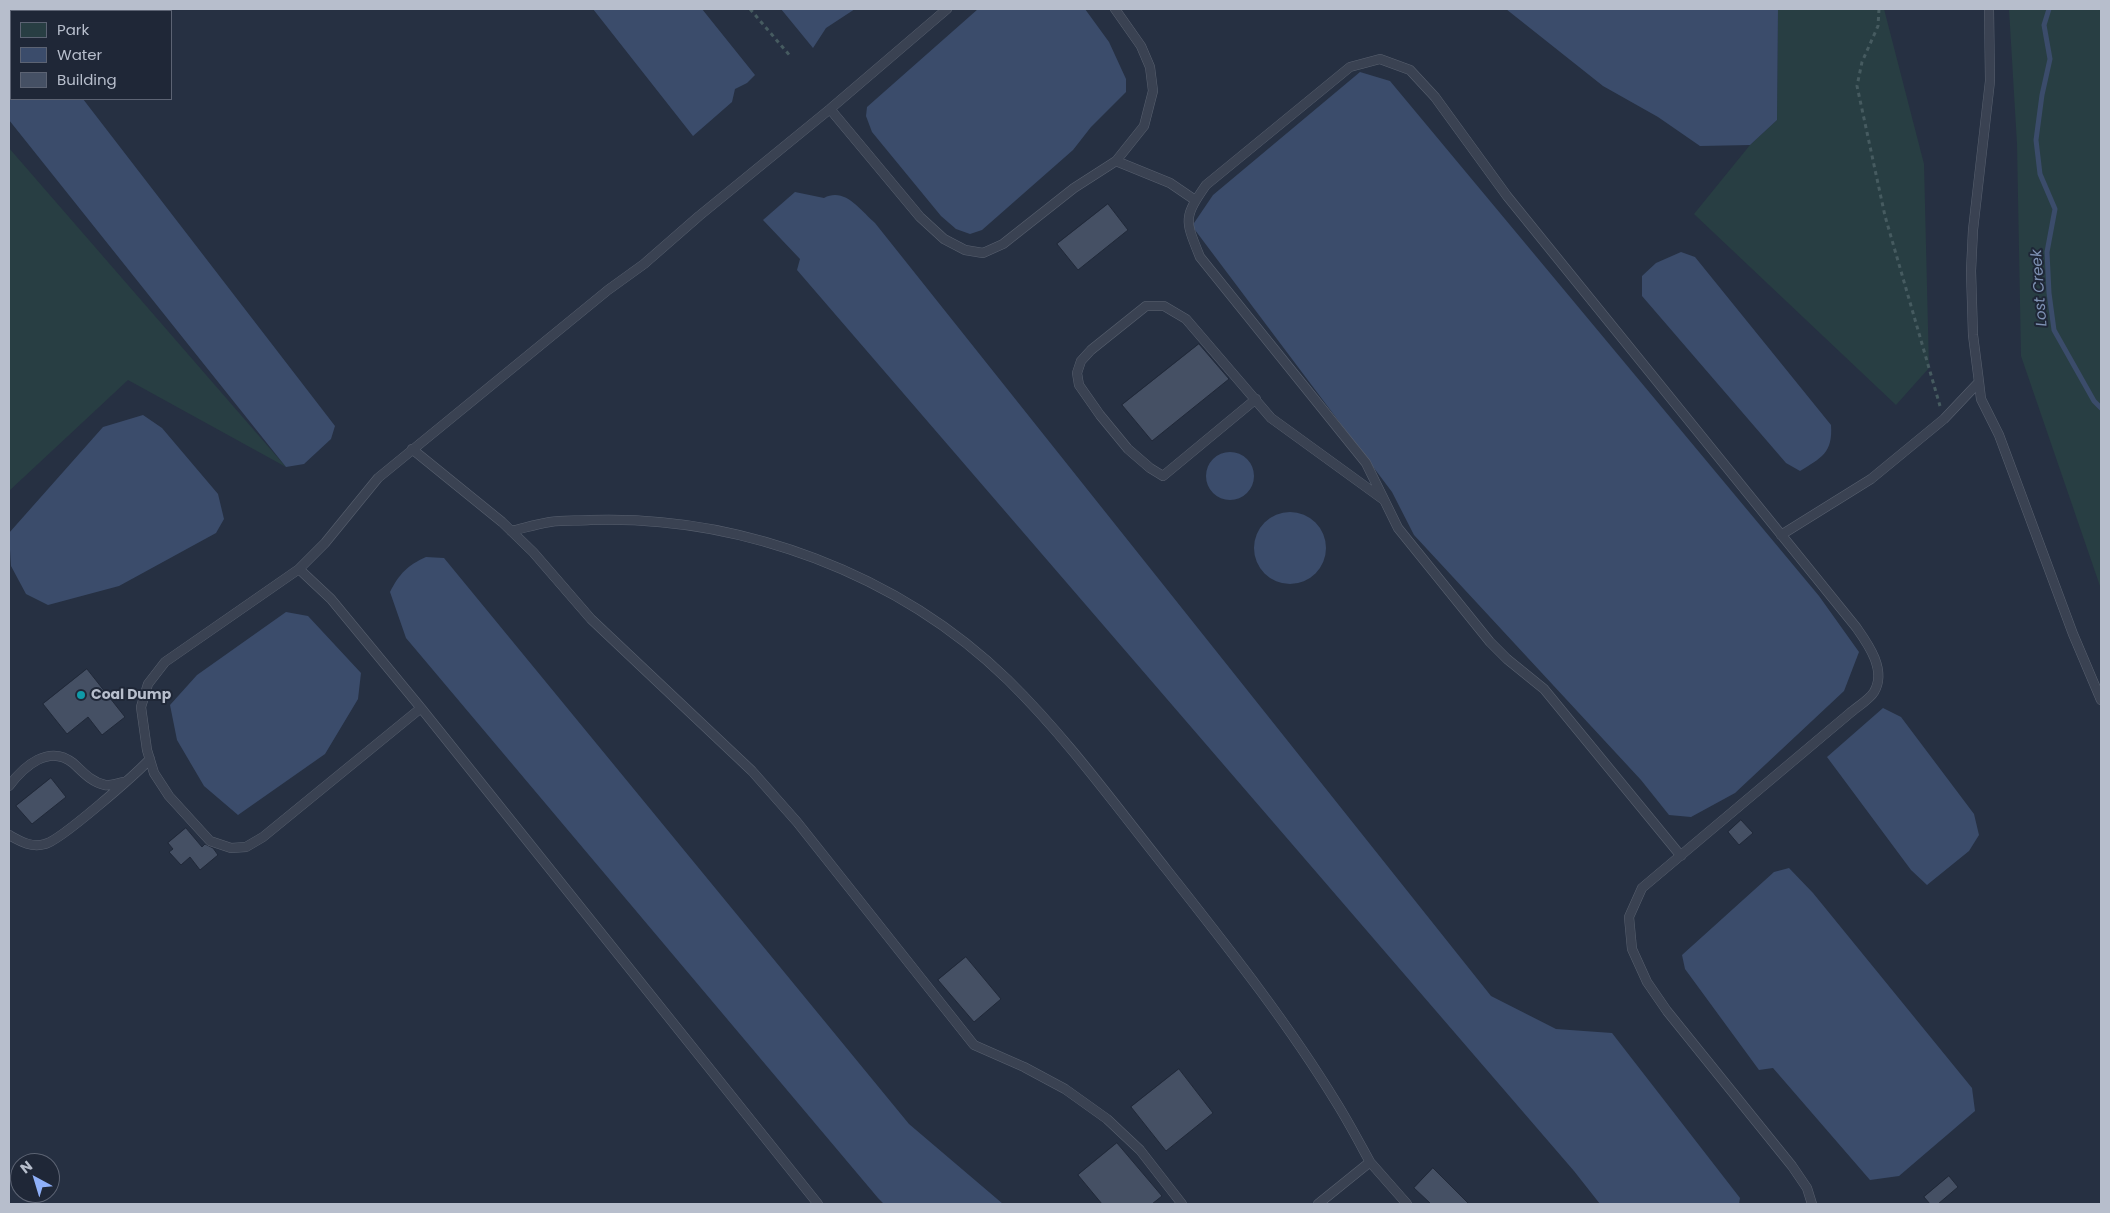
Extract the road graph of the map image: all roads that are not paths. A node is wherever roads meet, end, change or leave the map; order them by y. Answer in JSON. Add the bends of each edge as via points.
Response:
{"nodes":[{"id":1,"x":947,"y":9,"type":"edge"},
{"id":2,"x":1115,"y":9,"type":"edge"},
{"id":3,"x":1989,"y":9,"type":"edge"},
{"id":4,"x":830,"y":110,"type":"junction"},
{"id":5,"x":1116,"y":161,"type":"junction"},
{"id":6,"x":1195,"y":200,"type":"junction"},
{"id":7,"x":1978,"y":382,"type":"junction"},
{"id":8,"x":1256,"y":400,"type":"junction"},
{"id":9,"x":412,"y":449,"type":"junction"},
{"id":10,"x":1386,"y":502,"type":"junction"},
{"id":11,"x":511,"y":531,"type":"junction"},
{"id":12,"x":1781,"y":535,"type":"junction"},
{"id":13,"x":299,"y":569,"type":"junction"},
{"id":14,"x":2101,"y":700,"type":"edge"},
{"id":15,"x":421,"y":708,"type":"junction"},
{"id":16,"x":150,"y":759,"type":"junction"},
{"id":17,"x":124,"y":782,"type":"junction"},
{"id":18,"x":9,"y":786,"type":"edge"},
{"id":19,"x":9,"y":835,"type":"edge"},
{"id":20,"x":1681,"y":856,"type":"junction"},
{"id":21,"x":1370,"y":1162,"type":"junction"},
{"id":22,"x":818,"y":1204,"type":"edge"},
{"id":23,"x":1182,"y":1204,"type":"edge"},
{"id":24,"x":1318,"y":1204,"type":"edge"},
{"id":25,"x":1407,"y":1204,"type":"edge"},
{"id":26,"x":1812,"y":1204,"type":"edge"}],
"edges":[{"from":1,"to":4,"type":"lane"},
{"from":2,"to":5,"type":"lane","via":[[1141,46],[1150,67],[1153,92],[1144,126]]},
{"from":3,"to":7,"type":"lane","via":[[1990,81],[1971,272]]},
{"from":4,"to":5,"type":"lane","via":[[920,217],[944,239],[965,250],[983,253],[1004,244],[1074,188]]},
{"from":4,"to":9,"type":"lane"},
{"from":5,"to":6,"type":"lane","via":[[1170,183]]},
{"from":6,"to":10,"type":"lane","via":[[1188,227],[1200,257],[1366,463]]},
{"from":6,"to":12,"type":"lane","via":[[1206,185],[1350,67],[1380,59],[1410,70],[1435,97],[1508,196]]},
{"from":7,"to":12,"type":"lane","via":[[1944,419],[1871,479]]},
{"from":7,"to":14,"type":"lane","via":[[1981,399],[1999,435]]},
{"from":8,"to":8,"type":"lane","via":[[1163,476],[1128,449],[1078,385],[1077,373],[1081,360],[1091,350],[1146,306],[1164,306],[1186,319]]},
{"from":8,"to":10,"type":"lane","via":[[1271,418]]},
{"from":9,"to":11,"type":"lane"},
{"from":9,"to":13,"type":"lane","via":[[378,478],[325,543]]},
{"from":10,"to":20,"type":"lane","via":[[1398,528],[1490,642],[1544,689]]},
{"from":11,"to":21,"type":"lane","via":[[550,522],[630,519],[749,536],[797,551],[848,573],[933,618],[1008,680],[1078,758],[1264,996],[1336,1102]]},
{"from":11,"to":23,"type":"lane","via":[[591,619],[752,771],[797,822],[974,1045],[1065,1089],[1107,1119],[1140,1150]]},
{"from":12,"to":20,"type":"lane","via":[[1867,643],[1879,670],[1874,692]]},
{"from":13,"to":15,"type":"lane","via":[[331,599]]},
{"from":13,"to":16,"type":"lane","via":[[165,662],[148,684],[141,706]]},
{"from":15,"to":16,"type":"lane","via":[[263,837],[246,847],[230,848],[210,840],[169,796],[154,773]]},
{"from":15,"to":22,"type":"lane"},
{"from":16,"to":17,"type":"lane"},
{"from":17,"to":18,"type":"lane","via":[[106,785],[90,779],[71,762],[54,755],[38,758]]},
{"from":17,"to":19,"type":"lane","via":[[46,844],[26,844]]},
{"from":20,"to":26,"type":"lane","via":[[1642,888],[1629,916],[1632,949],[1647,982],[1667,1011],[1792,1166],[1808,1188]]},
{"from":21,"to":24,"type":"lane"},
{"from":21,"to":25,"type":"lane"}]}
